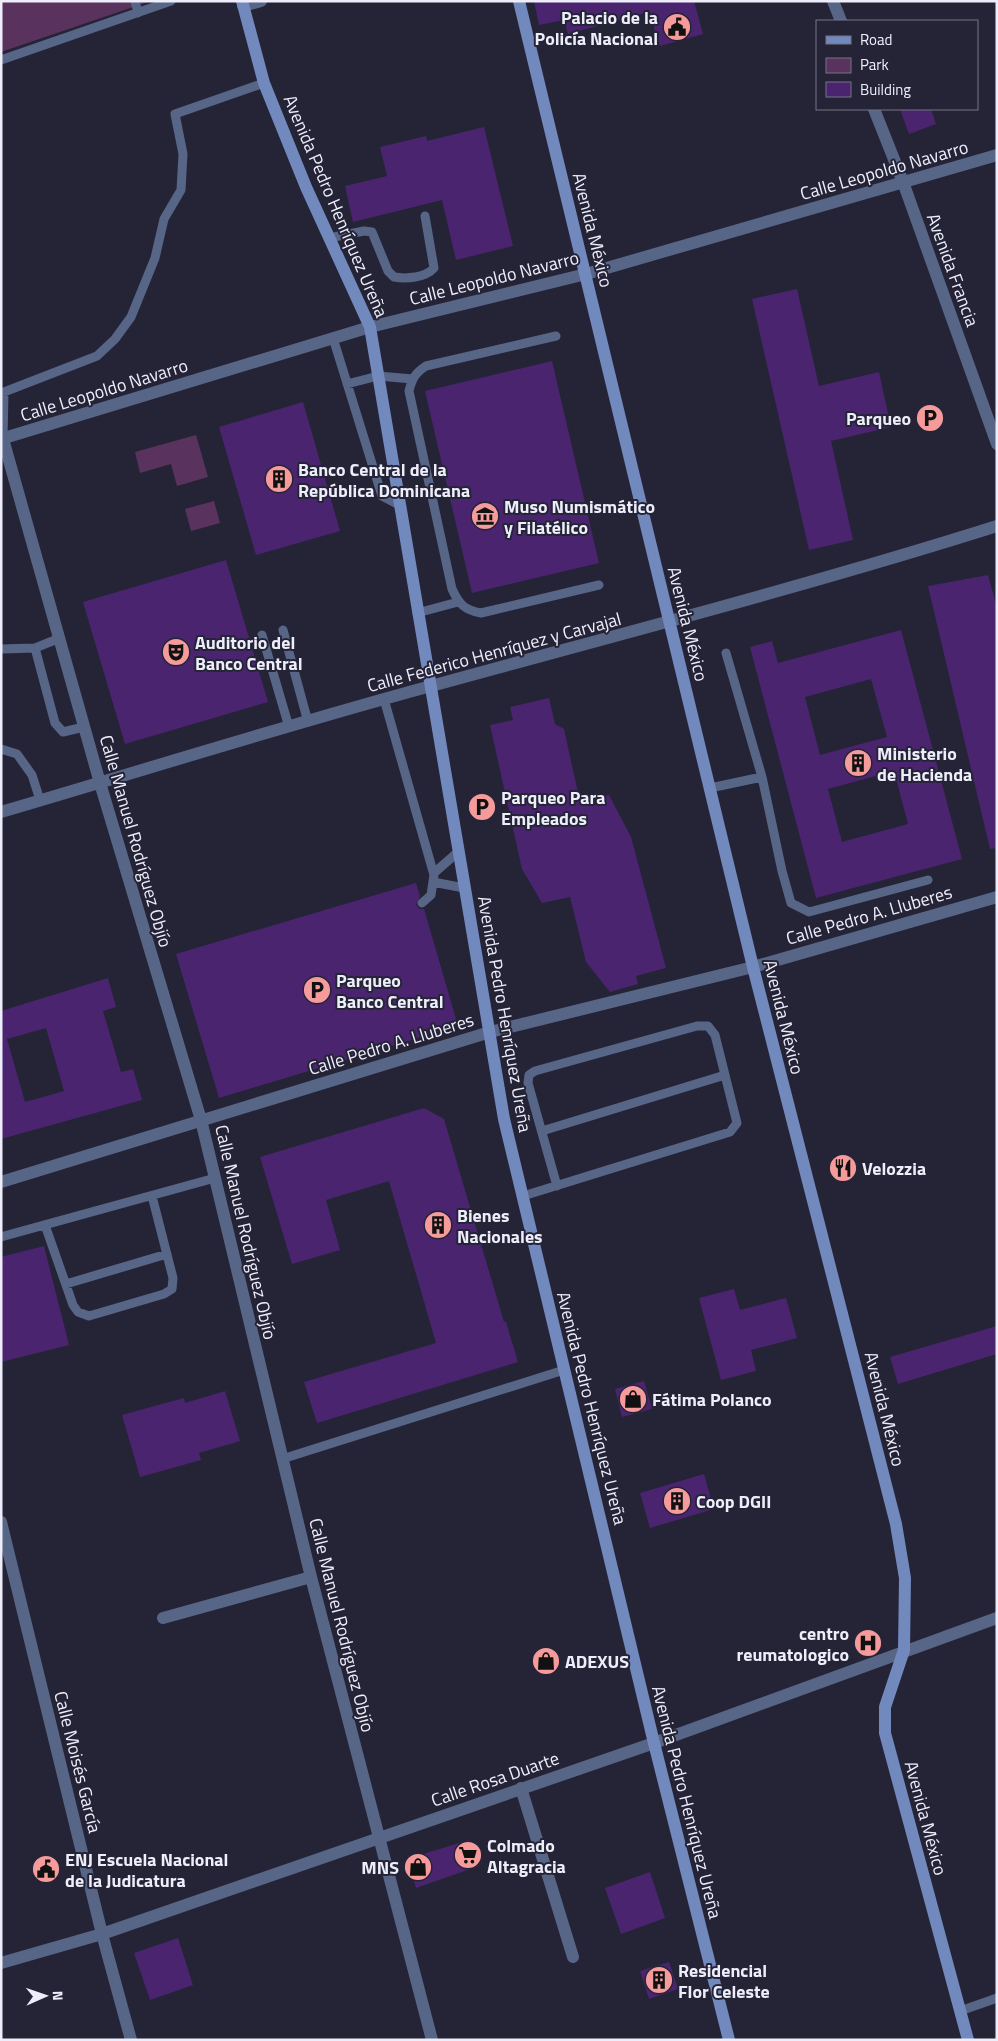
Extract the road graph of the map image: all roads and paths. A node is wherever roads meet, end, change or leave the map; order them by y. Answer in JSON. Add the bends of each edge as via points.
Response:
{"nodes":[{"id":1,"x":135,"y":1,"type":"edge"},
{"id":2,"x":171,"y":1,"type":"edge"},
{"id":3,"x":261,"y":1,"type":"edge"},
{"id":4,"x":519,"y":1,"type":"edge"},
{"id":5,"x":834,"y":1,"type":"edge"},
{"id":6,"x":242,"y":4,"type":"edge"},
{"id":7,"x":138,"y":13,"type":"junction"},
{"id":8,"x":841,"y":20,"type":"edge"},
{"id":9,"x":1,"y":60,"type":"edge"},
{"id":10,"x":264,"y":83,"type":"junction"},
{"id":11,"x":874,"y":110,"type":"edge"},
{"id":12,"x":997,"y":155,"type":"edge"},
{"id":13,"x":903,"y":182,"type":"junction"},
{"id":14,"x":425,"y":216,"type":"dead end"},
{"id":15,"x":329,"y":238,"type":"junction"},
{"id":16,"x":586,"y":274,"type":"junction"},
{"id":17,"x":370,"y":327,"type":"junction"},
{"id":18,"x":556,"y":336,"type":"dead end"},
{"id":19,"x":333,"y":338,"type":"junction"},
{"id":20,"x":378,"y":376,"type":"junction"},
{"id":21,"x":413,"y":379,"type":"junction"},
{"id":22,"x":347,"y":384,"type":"junction"},
{"id":23,"x":2,"y":439,"type":"edge"},
{"id":24,"x":997,"y":444,"type":"edge"},
{"id":25,"x":399,"y":505,"type":"junction"},
{"id":26,"x":997,"y":526,"type":"edge"},
{"id":27,"x":599,"y":585,"type":"dead end"},
{"id":28,"x":458,"y":602,"type":"junction"},
{"id":29,"x":417,"y":613,"type":"junction"},
{"id":30,"x":669,"y":622,"type":"junction"},
{"id":31,"x":283,"y":630,"type":"dead end"},
{"id":32,"x":262,"y":635,"type":"dead end"},
{"id":33,"x":60,"y":638,"type":"junction"},
{"id":34,"x":35,"y":648,"type":"junction"},
{"id":35,"x":1,"y":649,"type":"edge"},
{"id":36,"x":726,"y":654,"type":"dead end"},
{"id":37,"x":429,"y":686,"type":"junction"},
{"id":38,"x":384,"y":699,"type":"junction"},
{"id":39,"x":308,"y":722,"type":"junction"},
{"id":40,"x":84,"y":727,"type":"junction"},
{"id":41,"x":289,"y":727,"type":"junction"},
{"id":42,"x":1,"y":749,"type":"edge"},
{"id":43,"x":762,"y":777,"type":"junction"},
{"id":44,"x":100,"y":783,"type":"junction"},
{"id":45,"x":710,"y":788,"type":"junction"},
{"id":46,"x":40,"y":800,"type":"junction"},
{"id":47,"x":1,"y":812,"type":"edge"},
{"id":48,"x":458,"y":852,"type":"junction"},
{"id":49,"x":433,"y":877,"type":"junction"},
{"id":50,"x":928,"y":880,"type":"dead end"},
{"id":51,"x":464,"y":888,"type":"junction"},
{"id":52,"x":997,"y":897,"type":"edge"},
{"id":53,"x":422,"y":904,"type":"dead end"},
{"id":54,"x":753,"y":967,"type":"junction"},
{"id":55,"x":490,"y":1032,"type":"junction"},
{"id":56,"x":725,"y":1075,"type":"junction"},
{"id":57,"x":201,"y":1120,"type":"junction"},
{"id":58,"x":542,"y":1131,"type":"junction"},
{"id":59,"x":215,"y":1178,"type":"junction"},
{"id":60,"x":1,"y":1182,"type":"edge"},
{"id":61,"x":558,"y":1186,"type":"junction"},
{"id":62,"x":152,"y":1196,"type":"junction"},
{"id":63,"x":522,"y":1196,"type":"junction"},
{"id":64,"x":45,"y":1225,"type":"junction"},
{"id":65,"x":1,"y":1236,"type":"edge"},
{"id":66,"x":167,"y":1254,"type":"junction"},
{"id":67,"x":66,"y":1284,"type":"junction"},
{"id":68,"x":564,"y":1370,"type":"junction"},
{"id":69,"x":282,"y":1459,"type":"junction"},
{"id":70,"x":1,"y":1522,"type":"edge"},
{"id":71,"x":310,"y":1577,"type":"junction"},
{"id":72,"x":163,"y":1618,"type":"dead end"},
{"id":73,"x":997,"y":1618,"type":"edge"},
{"id":74,"x":904,"y":1650,"type":"junction"},
{"id":75,"x":654,"y":1742,"type":"junction"},
{"id":76,"x":521,"y":1788,"type":"junction"},
{"id":77,"x":379,"y":1837,"type":"junction"},
{"id":78,"x":102,"y":1934,"type":"junction"},
{"id":79,"x":573,"y":1957,"type":"dead end"},
{"id":80,"x":1,"y":1963,"type":"edge"},
{"id":81,"x":997,"y":1998,"type":"edge"},
{"id":82,"x":960,"y":2011,"type":"junction"},
{"id":83,"x":131,"y":2040,"type":"edge"},
{"id":84,"x":432,"y":2040,"type":"edge"},
{"id":85,"x":729,"y":2040,"type":"edge"},
{"id":86,"x":968,"y":2040,"type":"edge"}],
"edges":[{"from":1,"to":7,"type":"lane"},
{"from":2,"to":7,"type":"lane"},
{"from":3,"to":6,"type":"street"},
{"from":4,"to":16,"type":"main road","name":"Avenida México"},
{"from":5,"to":8,"type":"street"},
{"from":6,"to":10,"type":"main road","name":"Avenida Pedro Henríquez Ureña"},
{"from":7,"to":9,"type":"lane"},
{"from":10,"to":15,"type":"main road","name":"Avenida Pedro Henríquez Ureña"},
{"from":10,"to":23,"type":"lane","via":[[175,114],[184,154],[181,190],[164,219],[155,258],[131,317],[115,340],[97,356],[4,392]]},
{"from":11,"to":13,"type":"street","name":"Avenida Francia"},
{"from":12,"to":13,"type":"street","name":"Calle Leopoldo Navarro"},
{"from":13,"to":16,"type":"street","name":"Calle Leopoldo Navarro"},
{"from":13,"to":24,"type":"street","name":"Avenida Francia"},
{"from":14,"to":15,"type":"lane","via":[[434,259],[434,268],[429,274],[394,277],[388,271],[372,232]]},
{"from":15,"to":17,"type":"main road","name":"Avenida Pedro Henríquez Ureña"},
{"from":16,"to":17,"type":"street","name":"Calle Leopoldo Navarro"},
{"from":16,"to":30,"type":"main road","name":"Avenida México"},
{"from":17,"to":19,"type":"street","name":"Calle Leopoldo Navarro"},
{"from":17,"to":20,"type":"main road","name":"Avenida Pedro Henríquez Ureña"},
{"from":18,"to":21,"type":"lane","via":[[426,366]]},
{"from":19,"to":22,"type":"lane"},
{"from":19,"to":23,"type":"street","name":"Calle Leopoldo Navarro"},
{"from":20,"to":21,"type":"lane"},
{"from":20,"to":22,"type":"lane"},
{"from":20,"to":25,"type":"main road","name":"Avenida Pedro Henríquez Ureña"},
{"from":21,"to":28,"type":"lane","via":[[409,392],[452,589]]},
{"from":22,"to":25,"type":"lane","via":[[382,496]]},
{"from":23,"to":33,"type":"street","name":"Calle Manuel Rodríguez Objío"},
{"from":25,"to":29,"type":"main road","name":"Avenida Pedro Henríquez Ureña"},
{"from":26,"to":30,"type":"street","name":"Calle Federico Henríquez y Carvajal"},
{"from":27,"to":28,"type":"lane","via":[[481,613],[467,610]]},
{"from":28,"to":29,"type":"lane"},
{"from":29,"to":37,"type":"main road","name":"Avenida Pedro Henríquez Ureña"},
{"from":30,"to":37,"type":"street","name":"Calle Federico Henríquez y Carvajal"},
{"from":30,"to":45,"type":"main road","name":"Avenida México"},
{"from":31,"to":39,"type":"lane"},
{"from":32,"to":41,"type":"lane"},
{"from":33,"to":34,"type":"lane"},
{"from":33,"to":40,"type":"street","name":"Calle Manuel Rodríguez Objío"},
{"from":34,"to":35,"type":"lane"},
{"from":34,"to":40,"type":"lane","via":[[55,723],[63,732]]},
{"from":36,"to":43,"type":"lane"},
{"from":37,"to":38,"type":"street","name":"Calle Federico Henríquez y Carvajal"},
{"from":37,"to":48,"type":"main road","name":"Avenida Pedro Henríquez Ureña"},
{"from":38,"to":39,"type":"street","name":"Calle Federico Henríquez y Carvajal"},
{"from":38,"to":49,"type":"lane"},
{"from":39,"to":41,"type":"street","name":"Calle Federico Henríquez y Carvajal"},
{"from":40,"to":44,"type":"street","name":"Calle Manuel Rodríguez Objío"},
{"from":41,"to":44,"type":"street","name":"Calle Federico Henríquez y Carvajal"},
{"from":42,"to":46,"type":"lane","via":[[17,754],[32,775]]},
{"from":43,"to":45,"type":"lane"},
{"from":43,"to":50,"type":"lane","via":[[791,903],[809,912]]},
{"from":44,"to":46,"type":"street","name":"Calle Federico Henríquez y Carvajal"},
{"from":44,"to":57,"type":"street","name":"Calle Manuel Rodríguez Objío"},
{"from":45,"to":54,"type":"main road","name":"Avenida México"},
{"from":46,"to":47,"type":"street","name":"Calle Federico Henríquez y Carvajal"},
{"from":48,"to":49,"type":"lane"},
{"from":48,"to":51,"type":"main road","name":"Avenida Pedro Henríquez Ureña"},
{"from":49,"to":51,"type":"lane"},
{"from":49,"to":53,"type":"lane","via":[[431,895]]},
{"from":51,"to":55,"type":"main road","name":"Avenida Pedro Henríquez Ureña"},
{"from":52,"to":54,"type":"street","name":"Calle Pedro A. Lluberes"},
{"from":54,"to":55,"type":"street","name":"Calle Pedro A. Lluberes"},
{"from":54,"to":74,"type":"main road","name":"Avenida México","via":[[896,1524],[905,1578]]},
{"from":55,"to":57,"type":"street","name":"Calle Pedro A. Lluberes"},
{"from":55,"to":63,"type":"main road","name":"Avenida Pedro Henríquez Ureña","via":[[504,1119]]},
{"from":56,"to":58,"type":"lane"},
{"from":56,"to":58,"type":"lane","via":[[715,1035],[708,1026],[698,1026],[535,1071],[529,1075],[528,1083]]},
{"from":56,"to":61,"type":"lane","via":[[737,1122],[730,1132]]},
{"from":57,"to":59,"type":"street","name":"Calle Manuel Rodríguez Objío"},
{"from":57,"to":60,"type":"street","name":"Calle Pedro A. Lluberes"},
{"from":58,"to":61,"type":"lane"},
{"from":59,"to":62,"type":"lane"},
{"from":59,"to":69,"type":"street","name":"Calle Manuel Rodríguez Objío"},
{"from":61,"to":63,"type":"lane"},
{"from":62,"to":64,"type":"lane"},
{"from":62,"to":66,"type":"lane"},
{"from":63,"to":68,"type":"main road","name":"Avenida Pedro Henríquez Ureña"},
{"from":64,"to":65,"type":"lane"},
{"from":64,"to":67,"type":"lane"},
{"from":66,"to":67,"type":"lane"},
{"from":66,"to":67,"type":"lane","via":[[173,1278],[172,1289],[164,1294],[89,1316],[78,1312]]},
{"from":68,"to":69,"type":"lane"},
{"from":68,"to":75,"type":"main road","name":"Avenida Pedro Henríquez Ureña"},
{"from":69,"to":71,"type":"street","name":"Calle Manuel Rodríguez Objío"},
{"from":70,"to":78,"type":"street","name":"Calle Moisés García"},
{"from":71,"to":72,"type":"street"},
{"from":71,"to":77,"type":"street","name":"Calle Manuel Rodríguez Objío"},
{"from":73,"to":74,"type":"street","name":"Calle Rosa Duarte"},
{"from":74,"to":75,"type":"street","name":"Calle Rosa Duarte"},
{"from":74,"to":82,"type":"main road","name":"Avenida México","via":[[885,1707],[885,1733]]},
{"from":75,"to":76,"type":"street","name":"Calle Rosa Duarte"},
{"from":75,"to":85,"type":"main road","name":"Avenida Pedro Henríquez Ureña"},
{"from":76,"to":77,"type":"street","name":"Calle Rosa Duarte"},
{"from":76,"to":79,"type":"street"},
{"from":77,"to":78,"type":"street","name":"Calle Rosa Duarte"},
{"from":77,"to":84,"type":"street","name":"Calle Manuel Rodríguez Objío"},
{"from":78,"to":80,"type":"street","name":"Calle Rosa Duarte"},
{"from":78,"to":83,"type":"street","name":"Calle Moisés García"},
{"from":81,"to":82,"type":"lane"},
{"from":82,"to":86,"type":"main road","name":"Avenida México"}]}
